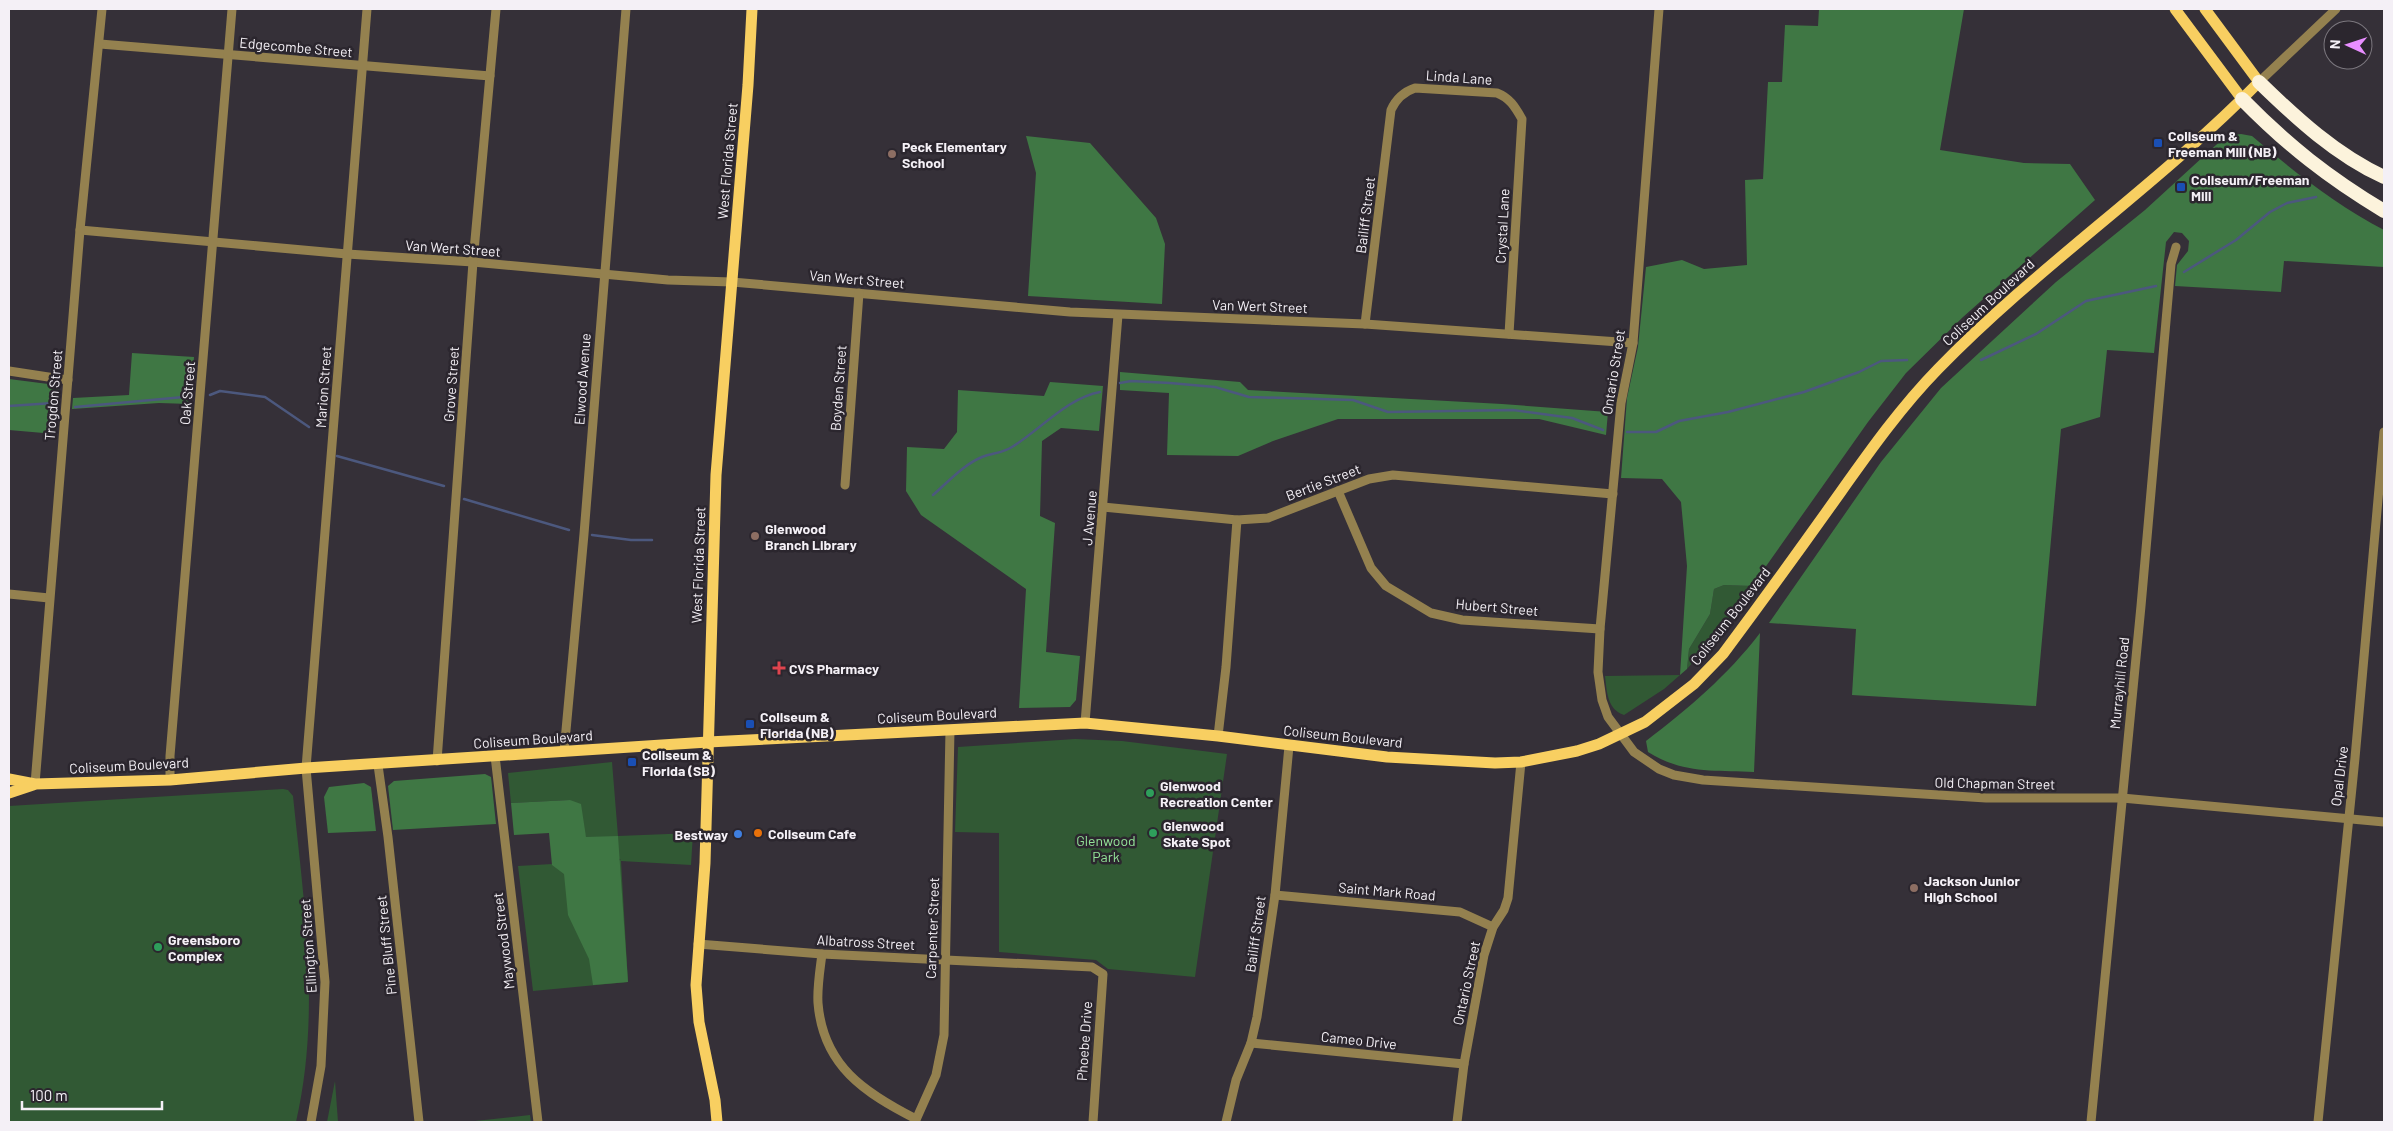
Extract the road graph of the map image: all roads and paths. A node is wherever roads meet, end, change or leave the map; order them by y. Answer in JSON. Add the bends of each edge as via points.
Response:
{"nodes":[{"id":1,"x":102,"y":9,"type":"edge"},
{"id":2,"x":232,"y":9,"type":"edge"},
{"id":3,"x":368,"y":9,"type":"edge"},
{"id":4,"x":496,"y":9,"type":"edge"},
{"id":5,"x":626,"y":9,"type":"edge"},
{"id":6,"x":752,"y":9,"type":"edge"},
{"id":7,"x":1659,"y":9,"type":"edge"},
{"id":8,"x":2175,"y":9,"type":"edge"},
{"id":9,"x":2205,"y":9,"type":"edge"},
{"id":10,"x":2336,"y":9,"type":"edge"},
{"id":11,"x":100,"y":44,"type":"junction"},
{"id":12,"x":228,"y":54,"type":"junction"},
{"id":13,"x":364,"y":67,"type":"junction"},
{"id":14,"x":490,"y":76,"type":"junction"},
{"id":15,"x":2259,"y":82,"type":"junction"},
{"id":16,"x":2242,"y":99,"type":"junction"},
{"id":17,"x":1391,"y":110,"type":"joint"},
{"id":18,"x":1522,"y":119,"type":"joint"},
{"id":19,"x":2384,"y":177,"type":"edge"},
{"id":20,"x":2384,"y":211,"type":"edge"},
{"id":21,"x":80,"y":230,"type":"junction"},
{"id":22,"x":213,"y":241,"type":"junction"},
{"id":23,"x":2176,"y":247,"type":"dead end"},
{"id":24,"x":347,"y":254,"type":"junction"},
{"id":25,"x":473,"y":262,"type":"junction"},
{"id":26,"x":604,"y":275,"type":"junction"},
{"id":27,"x":732,"y":282,"type":"junction"},
{"id":28,"x":859,"y":292,"type":"junction"},
{"id":29,"x":1118,"y":315,"type":"junction"},
{"id":30,"x":1365,"y":324,"type":"junction"},
{"id":31,"x":1509,"y":334,"type":"junction"},
{"id":32,"x":1633,"y":343,"type":"junction"},
{"id":33,"x":9,"y":372,"type":"edge"},
{"id":34,"x":68,"y":380,"type":"junction"},
{"id":35,"x":2384,"y":432,"type":"edge"},
{"id":36,"x":844,"y":485,"type":"dead end"},
{"id":37,"x":1338,"y":491,"type":"junction"},
{"id":38,"x":1613,"y":494,"type":"junction"},
{"id":39,"x":1103,"y":507,"type":"junction"},
{"id":40,"x":1236,"y":520,"type":"junction"},
{"id":41,"x":9,"y":594,"type":"edge"},
{"id":42,"x":49,"y":598,"type":"junction"},
{"id":43,"x":1600,"y":629,"type":"junction"},
{"id":44,"x":1085,"y":723,"type":"junction"},
{"id":45,"x":950,"y":730,"type":"junction"},
{"id":46,"x":1620,"y":734,"type":"junction"},
{"id":47,"x":1218,"y":736,"type":"junction"},
{"id":48,"x":708,"y":742,"type":"junction"},
{"id":49,"x":1289,"y":746,"type":"junction"},
{"id":50,"x":564,"y":752,"type":"junction"},
{"id":51,"x":495,"y":756,"type":"junction"},
{"id":52,"x":436,"y":761,"type":"junction"},
{"id":53,"x":1521,"y":762,"type":"junction"},
{"id":54,"x":378,"y":765,"type":"junction"},
{"id":55,"x":306,"y":768,"type":"junction"},
{"id":56,"x":9,"y":779,"type":"edge"},
{"id":57,"x":170,"y":780,"type":"junction"},
{"id":58,"x":35,"y":784,"type":"junction"},
{"id":59,"x":9,"y":793,"type":"edge"},
{"id":60,"x":2122,"y":798,"type":"junction"},
{"id":61,"x":2348,"y":818,"type":"junction"},
{"id":62,"x":2384,"y":822,"type":"edge"},
{"id":63,"x":1275,"y":895,"type":"junction"},
{"id":64,"x":1494,"y":927,"type":"junction"},
{"id":65,"x":698,"y":944,"type":"junction"},
{"id":66,"x":822,"y":954,"type":"junction"},
{"id":67,"x":945,"y":960,"type":"junction"},
{"id":68,"x":1092,"y":967,"type":"joint"},
{"id":69,"x":1251,"y":1043,"type":"junction"},
{"id":70,"x":1464,"y":1064,"type":"junction"},
{"id":71,"x":916,"y":1121,"type":"edge"},
{"id":72,"x":311,"y":1122,"type":"edge"},
{"id":73,"x":419,"y":1122,"type":"edge"},
{"id":74,"x":538,"y":1122,"type":"edge"},
{"id":75,"x":717,"y":1122,"type":"edge"},
{"id":76,"x":1092,"y":1122,"type":"edge"},
{"id":77,"x":1226,"y":1122,"type":"edge"},
{"id":78,"x":1458,"y":1122,"type":"edge"},
{"id":79,"x":2091,"y":1122,"type":"edge"},
{"id":80,"x":2318,"y":1122,"type":"edge"}],
"edges":[{"from":1,"to":11,"type":"street","name":"Trogdon Street"},
{"from":2,"to":12,"type":"street","name":"Oak Street"},
{"from":3,"to":13,"type":"street","name":"Marion Street"},
{"from":4,"to":14,"type":"street","name":"Grove Street"},
{"from":5,"to":26,"type":"street","name":"Elwood Avenue"},
{"from":6,"to":27,"type":"main road","name":"West Florida Street"},
{"from":7,"to":32,"type":"street","name":"Ontario Street"},
{"from":8,"to":16,"type":"main road"},
{"from":9,"to":15,"type":"main road"},
{"from":10,"to":15,"type":"street","name":"Coliseum Boulevard"},
{"from":11,"to":12,"type":"street","name":"Edgecombe Street"},
{"from":11,"to":21,"type":"street","name":"Trogdon Street"},
{"from":12,"to":13,"type":"street","name":"Edgecombe Street"},
{"from":12,"to":22,"type":"street","name":"Oak Street"},
{"from":13,"to":14,"type":"street","name":"Edgecombe Street"},
{"from":13,"to":24,"type":"street","name":"Marion Street"},
{"from":14,"to":25,"type":"street","name":"Grove Street"},
{"from":15,"to":16,"type":"main road","name":"Coliseum Boulevard"},
{"from":15,"to":19,"type":"highway","via":[[2302,124]]},
{"from":16,"to":20,"type":"highway","via":[[2276,134],[2317,168]]},
{"from":16,"to":46,"type":"main road","name":"Coliseum Boulevard","via":[[2032,280],[1937,370],[1876,443],[1723,654],[1666,707]]},
{"from":17,"to":18,"type":"street","name":"Linda Lane","via":[[1400,96],[1414,88],[1497,93],[1515,106]]},
{"from":17,"to":30,"type":"street","name":"Bailiff Street"},
{"from":18,"to":31,"type":"street","name":"Crystal Lane"},
{"from":21,"to":22,"type":"street","name":"Van Wert Street"},
{"from":21,"to":34,"type":"street","name":"Trogdon Street"},
{"from":22,"to":24,"type":"street","name":"Van Wert Street"},
{"from":22,"to":57,"type":"street","name":"Oak Street"},
{"from":23,"to":60,"type":"street","name":"Murrayhill Road","via":[[2171,264]]},
{"from":24,"to":25,"type":"street","name":"Van Wert Street"},
{"from":24,"to":55,"type":"street","name":"Marion Street"},
{"from":25,"to":26,"type":"street","name":"Van Wert Street"},
{"from":25,"to":52,"type":"street","name":"Grove Street"},
{"from":26,"to":27,"type":"street","name":"Van Wert Street"},
{"from":26,"to":50,"type":"street","name":"Elwood Avenue"},
{"from":27,"to":28,"type":"street","name":"Van Wert Street"},
{"from":27,"to":48,"type":"main road","name":"West Florida Street","via":[[716,475]]},
{"from":28,"to":29,"type":"street","name":"Van Wert Street"},
{"from":28,"to":36,"type":"street","name":"Boyden Street"},
{"from":29,"to":30,"type":"street","name":"Van Wert Street"},
{"from":29,"to":39,"type":"street","name":"J Avenue"},
{"from":30,"to":31,"type":"street","name":"Van Wert Street"},
{"from":31,"to":32,"type":"street","name":"Van Wert Street"},
{"from":32,"to":38,"type":"street","name":"Ontario Street","via":[[1621,403]]},
{"from":33,"to":34,"type":"street"},
{"from":34,"to":42,"type":"street","name":"Trogdon Street"},
{"from":35,"to":61,"type":"street","name":"Opal Drive"},
{"from":37,"to":38,"type":"street","name":"Bertie Street","via":[[1369,479],[1393,475]]},
{"from":37,"to":40,"type":"street","name":"Bertie Street","via":[[1268,518]]},
{"from":37,"to":43,"type":"street","name":"Hubert Street","via":[[1371,568],[1386,586],[1431,613],[1462,620]]},
{"from":38,"to":43,"type":"street","name":"Ontario Street"},
{"from":39,"to":40,"type":"street","name":"Bertie Street"},
{"from":39,"to":44,"type":"street","name":"J Avenue"},
{"from":40,"to":47,"type":"street"},
{"from":41,"to":42,"type":"street"},
{"from":42,"to":58,"type":"street","name":"Trogdon Street"},
{"from":43,"to":46,"type":"street","name":"Ontario Street","via":[[1599,686],[1608,717]]},
{"from":44,"to":45,"type":"main road","name":"Coliseum Boulevard"},
{"from":44,"to":47,"type":"main road","name":"Coliseum Boulevard"},
{"from":45,"to":48,"type":"main road","name":"Coliseum Boulevard"},
{"from":45,"to":67,"type":"street","name":"Carpenter Street"},
{"from":46,"to":53,"type":"main road","name":"Coliseum Boulevard","via":[[1577,751]]},
{"from":46,"to":60,"type":"street","name":"Old Chapman Street","via":[[1648,763],[1687,778],[1986,798]]},
{"from":47,"to":49,"type":"main road","name":"Coliseum Boulevard"},
{"from":48,"to":50,"type":"main road","name":"Coliseum Boulevard"},
{"from":48,"to":65,"type":"main road","name":"West Florida Street","via":[[705,863]]},
{"from":49,"to":53,"type":"main road","name":"Coliseum Boulevard","via":[[1387,757]]},
{"from":49,"to":63,"type":"street","name":"Bailiff Street"},
{"from":50,"to":51,"type":"main road","name":"Coliseum Boulevard"},
{"from":51,"to":52,"type":"main road","name":"Coliseum Boulevard"},
{"from":51,"to":74,"type":"street","name":"Maywood Street"},
{"from":52,"to":54,"type":"main road","name":"Coliseum Boulevard"},
{"from":53,"to":64,"type":"street","name":"Ontario Street","via":[[1508,898]]},
{"from":54,"to":55,"type":"main road","name":"Coliseum Boulevard"},
{"from":54,"to":73,"type":"street","name":"Pine Bluff Street"},
{"from":55,"to":57,"type":"main road","name":"Coliseum Boulevard"},
{"from":55,"to":72,"type":"street","name":"Ellington Street","via":[[325,982],[321,1066]]},
{"from":56,"to":58,"type":"main road","name":"Coliseum Boulevard"},
{"from":57,"to":58,"type":"main road","name":"Coliseum Boulevard"},
{"from":58,"to":59,"type":"main road","name":"Coliseum Boulevard"},
{"from":60,"to":61,"type":"street","name":"Old Chapman Street"},
{"from":60,"to":79,"type":"street","name":"Murrayhill Road"},
{"from":61,"to":62,"type":"street","name":"Old Chapman Street"},
{"from":61,"to":80,"type":"street","name":"Opal Drive"},
{"from":63,"to":64,"type":"street","name":"Saint Mark Road","via":[[1460,912]]},
{"from":63,"to":69,"type":"street","name":"Bailiff Street"},
{"from":64,"to":70,"type":"street","name":"Ontario Street","via":[[1484,956]]},
{"from":65,"to":66,"type":"street","name":"Albatross Street"},
{"from":65,"to":75,"type":"main road","name":"West Florida Street","via":[[698,1016]]},
{"from":66,"to":67,"type":"street","name":"Albatross Street"},
{"from":66,"to":71,"type":"street","via":[[818,1002],[830,1046],[848,1075],[877,1099]]},
{"from":67,"to":68,"type":"street","name":"Albatross Street"},
{"from":67,"to":71,"type":"street","name":"Carpenter Street","via":[[944,1036],[936,1075]]},
{"from":68,"to":76,"type":"street","name":"Phoebe Drive","via":[[1103,974]]},
{"from":69,"to":70,"type":"street","name":"Cameo Drive"},
{"from":69,"to":77,"type":"street","name":"Bailiff Street","via":[[1236,1080]]},
{"from":70,"to":78,"type":"street","name":"Ontario Street"}]}
